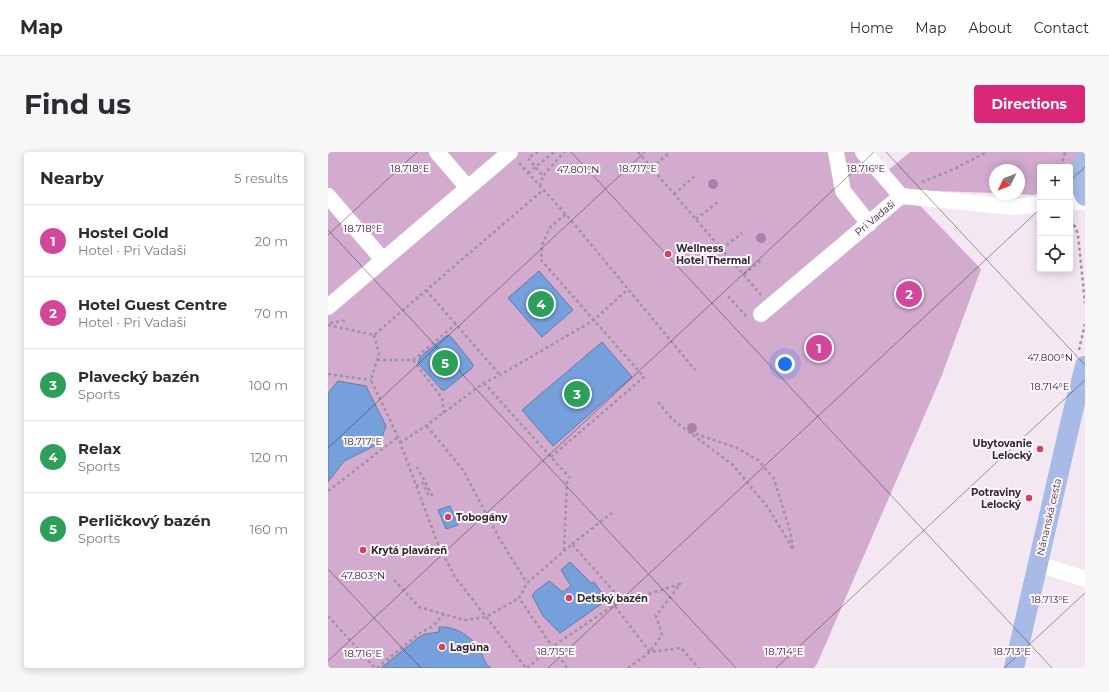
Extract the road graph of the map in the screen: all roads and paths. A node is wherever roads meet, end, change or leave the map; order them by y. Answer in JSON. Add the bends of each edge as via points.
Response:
{"nodes":[{"id":1,"x":437,"y":152,"type":"edge"},
{"id":2,"x":510,"y":152,"type":"edge"},
{"id":3,"x":538,"y":152,"type":"edge"},
{"id":4,"x":554,"y":152,"type":"edge"},
{"id":5,"x":564,"y":152,"type":"edge"},
{"id":6,"x":638,"y":152,"type":"edge"},
{"id":7,"x":670,"y":152,"type":"edge"},
{"id":8,"x":836,"y":152,"type":"edge"},
{"id":9,"x":863,"y":152,"type":"edge"},
{"id":10,"x":987,"y":152,"type":"edge"},
{"id":11,"x":1065,"y":152,"type":"edge"},
{"id":12,"x":1063,"y":164,"type":"edge"},
{"id":13,"x":536,"y":167,"type":"junction"},
{"id":14,"x":652,"y":168,"type":"junction"},
{"id":15,"x":528,"y":173,"type":"junction"},
{"id":16,"x":544,"y":176,"type":"junction"},
{"id":17,"x":695,"y":176,"type":"dead end"},
{"id":18,"x":540,"y":186,"type":"junction"},
{"id":19,"x":468,"y":188,"type":"junction"},
{"id":20,"x":543,"y":190,"type":"junction"},
{"id":21,"x":674,"y":194,"type":"junction"},
{"id":22,"x":328,"y":196,"type":"edge"},
{"id":23,"x":901,"y":196,"type":"junction"},
{"id":24,"x":718,"y":202,"type":"dead end"},
{"id":25,"x":1073,"y":202,"type":"edge"},
{"id":26,"x":1085,"y":202,"type":"edge"},
{"id":27,"x":1037,"y":204,"type":"edge"},
{"id":28,"x":566,"y":214,"type":"junction"},
{"id":29,"x":696,"y":219,"type":"junction"},
{"id":30,"x":869,"y":224,"type":"junction"},
{"id":31,"x":1073,"y":224,"type":"edge"},
{"id":32,"x":742,"y":232,"type":"dead end"},
{"id":33,"x":722,"y":249,"type":"junction"},
{"id":34,"x":763,"y":259,"type":"dead end"},
{"id":35,"x":383,"y":260,"type":"junction"},
{"id":36,"x":744,"y":274,"type":"junction"},
{"id":37,"x":426,"y":290,"type":"junction"},
{"id":38,"x":628,"y":290,"type":"junction"},
{"id":39,"x":728,"y":296,"type":"dead end"},
{"id":40,"x":1085,"y":303,"type":"edge"},
{"id":41,"x":328,"y":308,"type":"edge"},
{"id":42,"x":760,"y":312,"type":"junction"},
{"id":43,"x":347,"y":320,"type":"dead end"},
{"id":44,"x":594,"y":320,"type":"junction"},
{"id":45,"x":328,"y":324,"type":"edge"},
{"id":46,"x":456,"y":324,"type":"junction"},
{"id":47,"x":374,"y":335,"type":"junction"},
{"id":48,"x":377,"y":360,"type":"junction"},
{"id":49,"x":413,"y":360,"type":"junction"},
{"id":50,"x":1085,"y":366,"type":"edge"},
{"id":51,"x":695,"y":370,"type":"dead end"},
{"id":52,"x":328,"y":374,"type":"edge"},
{"id":53,"x":500,"y":375,"type":"junction"},
{"id":54,"x":371,"y":380,"type":"junction"},
{"id":55,"x":484,"y":383,"type":"junction"},
{"id":56,"x":658,"y":402,"type":"dead end"},
{"id":57,"x":444,"y":413,"type":"junction"},
{"id":58,"x":1079,"y":415,"type":"edge"},
{"id":59,"x":427,"y":426,"type":"junction"},
{"id":60,"x":687,"y":430,"type":"junction"},
{"id":61,"x":398,"y":437,"type":"junction"},
{"id":62,"x":400,"y":443,"type":"junction"},
{"id":63,"x":551,"y":457,"type":"junction"},
{"id":64,"x":417,"y":467,"type":"dead end"},
{"id":65,"x":416,"y":486,"type":"junction"},
{"id":66,"x":328,"y":491,"type":"edge"},
{"id":67,"x":612,"y":513,"type":"dead end"},
{"id":68,"x":572,"y":544,"type":"junction"},
{"id":69,"x":564,"y":550,"type":"junction"},
{"id":70,"x":1038,"y":564,"type":"junction"},
{"id":71,"x":1085,"y":579,"type":"edge"},
{"id":72,"x":394,"y":580,"type":"dead end"},
{"id":73,"x":527,"y":583,"type":"junction"},
{"id":74,"x":519,"y":598,"type":"junction"},
{"id":75,"x":614,"y":605,"type":"junction"},
{"id":76,"x":444,"y":614,"type":"junction"},
{"id":77,"x":328,"y":616,"type":"edge"},
{"id":78,"x":486,"y":617,"type":"junction"},
{"id":79,"x":552,"y":647,"type":"junction"},
{"id":80,"x":650,"y":652,"type":"junction"},
{"id":81,"x":376,"y":668,"type":"edge"},
{"id":82,"x":527,"y":668,"type":"edge"},
{"id":83,"x":567,"y":668,"type":"edge"},
{"id":84,"x":628,"y":668,"type":"edge"},
{"id":85,"x":699,"y":668,"type":"edge"},
{"id":86,"x":1014,"y":668,"type":"edge"}],
"edges":[{"from":1,"to":19,"type":"street"},
{"from":2,"to":15,"type":"path"},
{"from":2,"to":19,"type":"street"},
{"from":3,"to":13,"type":"path","via":[[528,158]]},
{"from":4,"to":13,"type":"path"},
{"from":5,"to":16,"type":"path"},
{"from":6,"to":14,"type":"path"},
{"from":7,"to":14,"type":"path"},
{"from":8,"to":30,"type":"street","via":[[843,191]]},
{"from":9,"to":23,"type":"street"},
{"from":10,"to":23,"type":"path","via":[[954,170],[913,186]]},
{"from":11,"to":12,"type":"path"},
{"from":13,"to":15,"type":"path"},
{"from":13,"to":16,"type":"path"},
{"from":14,"to":21,"type":"path"},
{"from":15,"to":18,"type":"path"},
{"from":16,"to":18,"type":"path"},
{"from":17,"to":21,"type":"path"},
{"from":18,"to":20,"type":"path"},
{"from":19,"to":35,"type":"street"},
{"from":20,"to":28,"type":"path"},
{"from":20,"to":37,"type":"path"},
{"from":21,"to":29,"type":"path"},
{"from":22,"to":35,"type":"street"},
{"from":23,"to":27,"type":"street","name":"Pri Vadaši","via":[[1016,206]]},
{"from":23,"to":30,"type":"street","name":"Pri Vadaši"},
{"from":24,"to":29,"type":"path"},
{"from":25,"to":26,"type":"street"},
{"from":28,"to":38,"type":"path"},
{"from":28,"to":44,"type":"path","via":[[551,226],[542,244],[541,260]]},
{"from":29,"to":33,"type":"path"},
{"from":30,"to":42,"type":"street","name":"Pri Vadaši"},
{"from":31,"to":40,"type":"path","via":[[1078,235]]},
{"from":32,"to":33,"type":"path"},
{"from":33,"to":36,"type":"path"},
{"from":34,"to":36,"type":"path"},
{"from":35,"to":41,"type":"street"},
{"from":36,"to":42,"type":"path"},
{"from":37,"to":46,"type":"path"},
{"from":37,"to":47,"type":"path"},
{"from":38,"to":44,"type":"path"},
{"from":38,"to":51,"type":"path"},
{"from":39,"to":42,"type":"path"},
{"from":43,"to":45,"type":"path"},
{"from":44,"to":53,"type":"path"},
{"from":44,"to":63,"type":"path","via":[[644,377]]},
{"from":45,"to":47,"type":"path"},
{"from":46,"to":49,"type":"path"},
{"from":46,"to":53,"type":"path"},
{"from":47,"to":48,"type":"path","via":[[379,353]]},
{"from":48,"to":49,"type":"path"},
{"from":48,"to":54,"type":"path"},
{"from":49,"to":57,"type":"path","via":[[442,398]]},
{"from":50,"to":58,"type":"main road","name":"Nánanská cesta"},
{"from":52,"to":54,"type":"path"},
{"from":53,"to":55,"type":"path"},
{"from":54,"to":61,"type":"path"},
{"from":55,"to":57,"type":"path"},
{"from":55,"to":63,"type":"path"},
{"from":56,"to":60,"type":"path","via":[[673,420]]},
{"from":57,"to":59,"type":"path"},
{"from":58,"to":70,"type":"main road","name":"Nánanská cesta"},
{"from":59,"to":62,"type":"path"},
{"from":59,"to":73,"type":"path","via":[[463,470],[499,538]]},
{"from":60,"to":60,"type":"path","via":[[737,448],[758,460],[774,479],[794,551],[769,509],[733,465]]},
{"from":61,"to":62,"type":"path"},
{"from":61,"to":66,"type":"path"},
{"from":62,"to":65,"type":"path"},
{"from":63,"to":69,"type":"path","via":[[569,480]]},
{"from":64,"to":65,"type":"path","via":[[432,495],[429,496],[423,483]]},
{"from":65,"to":78,"type":"path","via":[[438,544],[454,577]]},
{"from":67,"to":68,"type":"path"},
{"from":68,"to":69,"type":"path"},
{"from":68,"to":75,"type":"path","via":[[614,593]]},
{"from":69,"to":73,"type":"path"},
{"from":70,"to":71,"type":"street"},
{"from":70,"to":86,"type":"main road","name":"Nánanská cesta"},
{"from":72,"to":76,"type":"path","via":[[419,607]]},
{"from":73,"to":74,"type":"path"},
{"from":74,"to":78,"type":"path"},
{"from":74,"to":79,"type":"path"},
{"from":75,"to":79,"type":"path"},
{"from":75,"to":80,"type":"path"},
{"from":75,"to":80,"type":"path","via":[[680,584],[656,616],[662,636]]},
{"from":76,"to":78,"type":"path","via":[[464,620]]},
{"from":76,"to":81,"type":"path","via":[[433,626],[420,633]]},
{"from":77,"to":81,"type":"path"},
{"from":78,"to":82,"type":"path"},
{"from":79,"to":82,"type":"path"},
{"from":79,"to":83,"type":"path"},
{"from":80,"to":84,"type":"path"},
{"from":80,"to":85,"type":"path","via":[[681,648]]}]}
